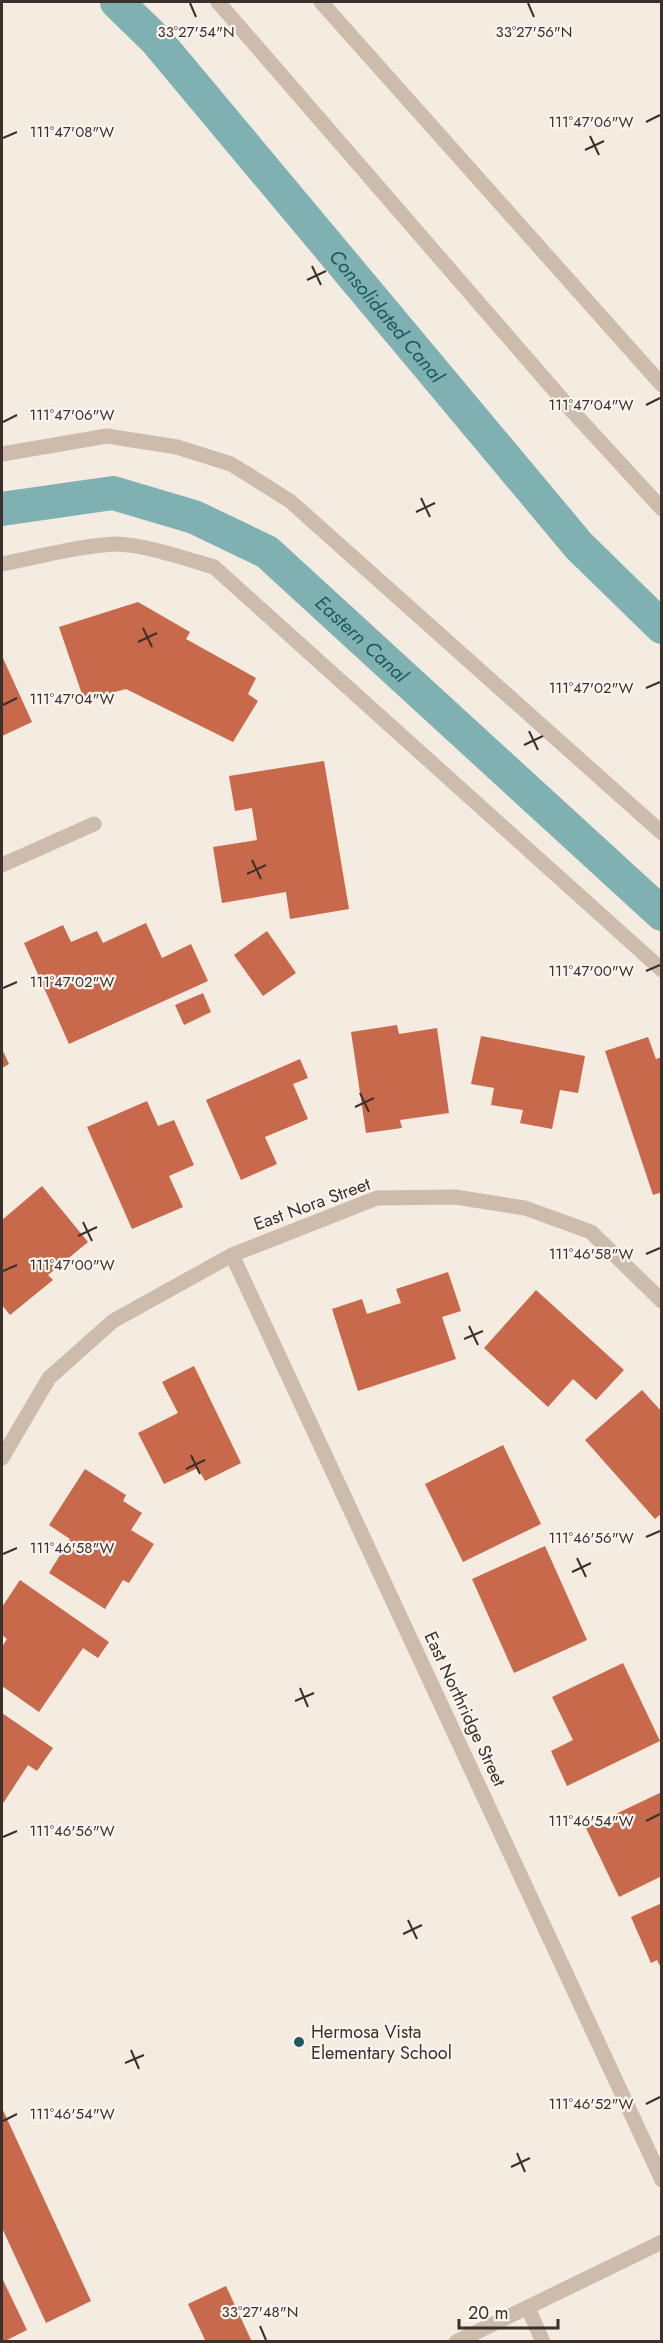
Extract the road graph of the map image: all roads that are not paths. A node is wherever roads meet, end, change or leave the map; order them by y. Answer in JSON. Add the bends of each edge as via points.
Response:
{"nodes":[{"id":1,"x":218,"y":2,"type":"edge"},
{"id":2,"x":321,"y":2,"type":"edge"},
{"id":3,"x":662,"y":385,"type":"edge"},
{"id":4,"x":2,"y":454,"type":"edge"},
{"id":5,"x":662,"y":509,"type":"edge"},
{"id":6,"x":2,"y":564,"type":"edge"},
{"id":7,"x":94,"y":824,"type":"dead end"},
{"id":8,"x":662,"y":833,"type":"edge"},
{"id":9,"x":2,"y":865,"type":"edge"},
{"id":10,"x":662,"y":970,"type":"edge"},
{"id":11,"x":232,"y":1255,"type":"junction"},
{"id":12,"x":662,"y":1301,"type":"edge"},
{"id":13,"x":2,"y":1458,"type":"edge"},
{"id":14,"x":662,"y":2180,"type":"edge"},
{"id":15,"x":662,"y":2242,"type":"edge"},
{"id":16,"x":528,"y":2308,"type":"junction"},
{"id":17,"x":456,"y":2342,"type":"edge"},
{"id":18,"x":543,"y":2342,"type":"edge"}],
"edges":[{"from":1,"to":5,"type":"street"},
{"from":2,"to":3,"type":"street"},
{"from":4,"to":8,"type":"street","via":[[107,436],[177,447],[231,464],[290,501]]},
{"from":6,"to":10,"type":"street","via":[[117,544],[169,553],[214,567]]},
{"from":7,"to":9,"type":"street"},
{"from":11,"to":12,"type":"street","name":"East Nora Street","via":[[377,1198],[455,1197],[525,1208],[591,1232]]},
{"from":11,"to":13,"type":"street","name":"East Nora Street","via":[[113,1321],[50,1378]]},
{"from":11,"to":14,"type":"street","name":"East Northridge Street"},
{"from":15,"to":16,"type":"street"},
{"from":16,"to":17,"type":"street"},
{"from":16,"to":18,"type":"street"}]}
